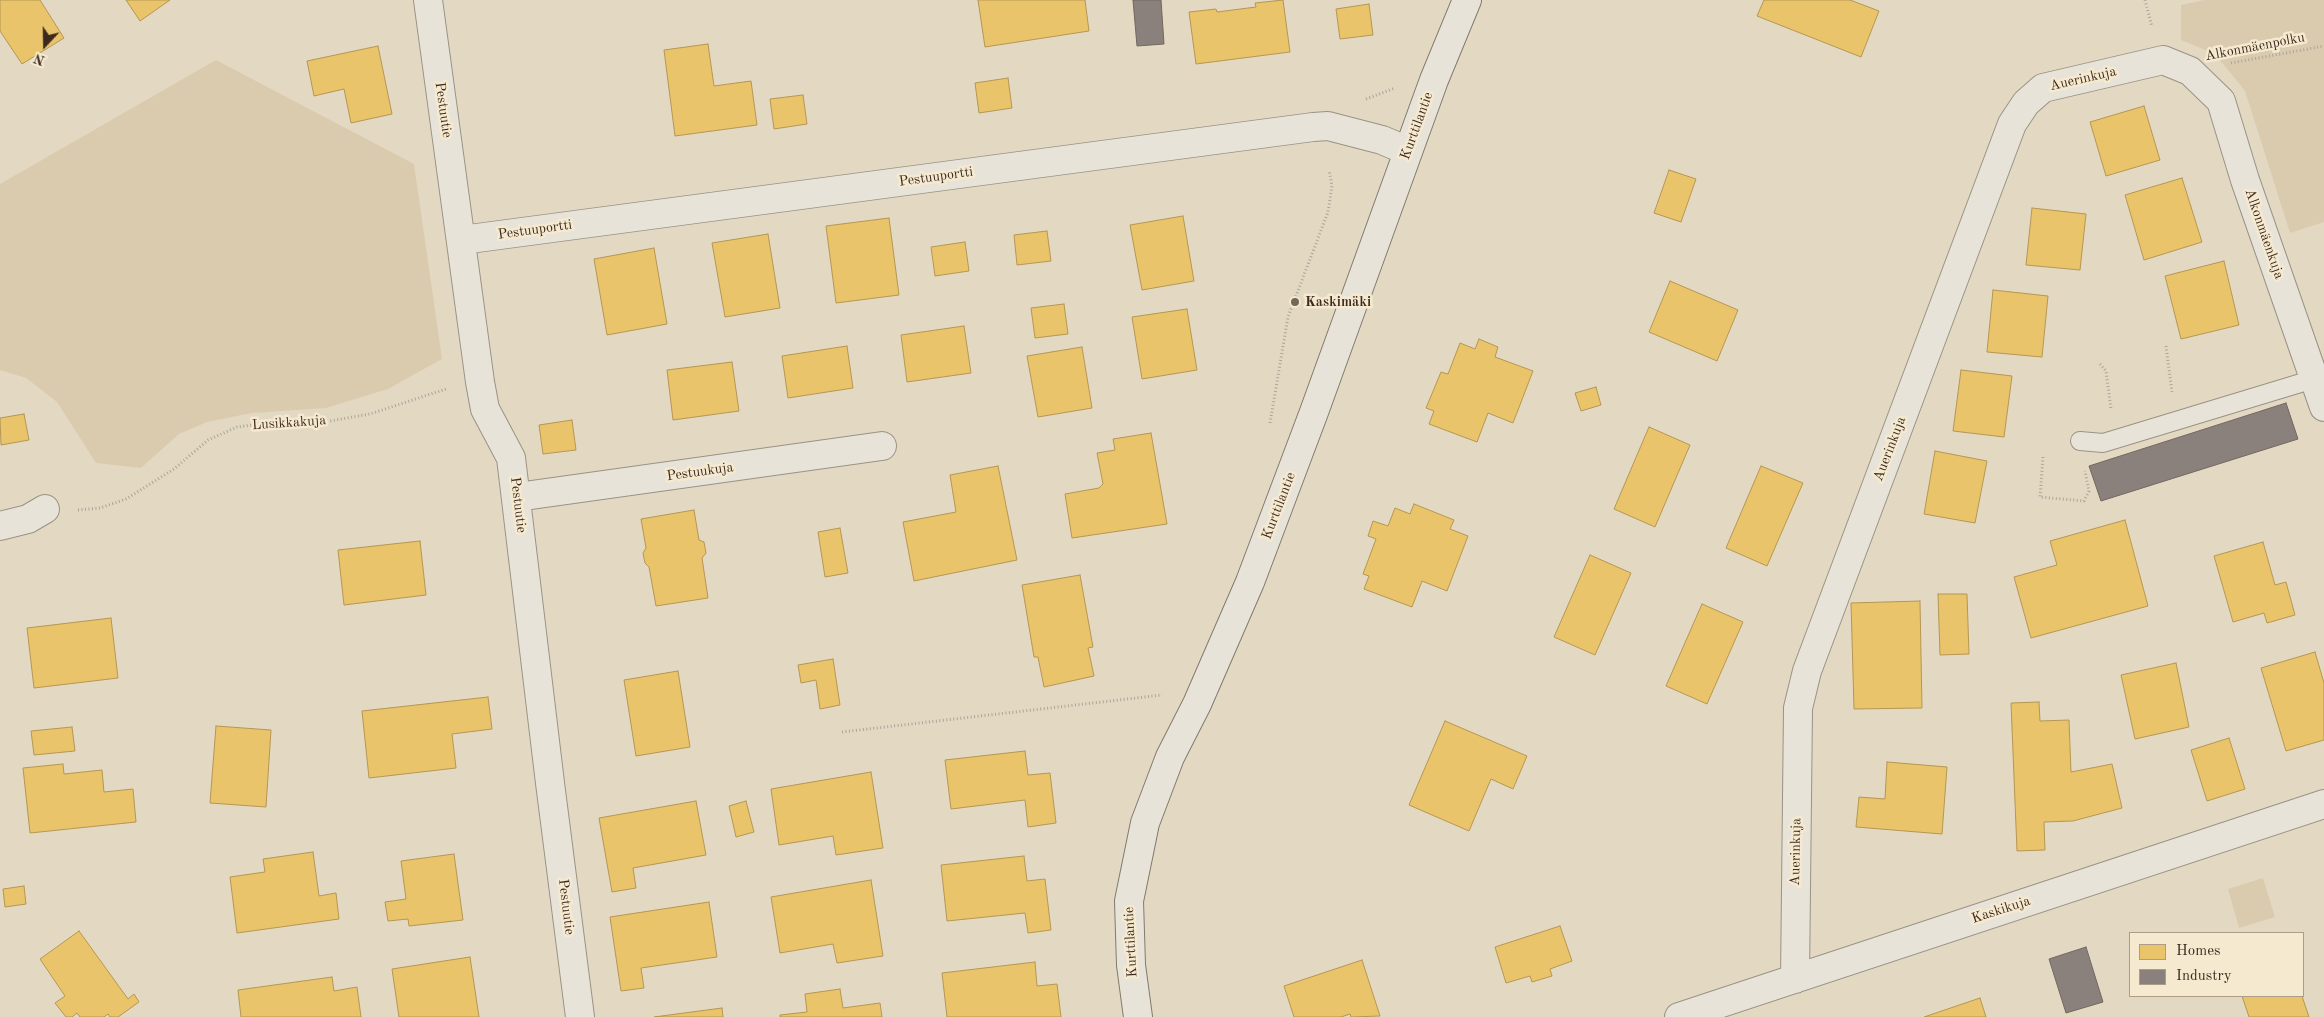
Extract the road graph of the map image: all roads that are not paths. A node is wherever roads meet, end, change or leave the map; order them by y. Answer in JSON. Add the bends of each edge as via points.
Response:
{"nodes":[{"id":1,"x":428,"y":0,"type":"edge"},
{"id":2,"x":1467,"y":0,"type":"edge"},
{"id":3,"x":2190,"y":71,"type":"joint"},
{"id":4,"x":1408,"y":151,"type":"junction"},
{"id":5,"x":462,"y":240,"type":"junction"},
{"id":6,"x":2314,"y":379,"type":"junction"},
{"id":7,"x":2324,"y":407,"type":"edge"},
{"id":8,"x":2080,"y":441,"type":"road end"},
{"id":9,"x":882,"y":446,"type":"dead end"},
{"id":10,"x":517,"y":497,"type":"junction"},
{"id":11,"x":45,"y":509,"type":"road end"},
{"id":12,"x":0,"y":526,"type":"edge"},
{"id":13,"x":2324,"y":804,"type":"edge"},
{"id":14,"x":1795,"y":979,"type":"junction"},
{"id":15,"x":580,"y":1017,"type":"edge"},
{"id":16,"x":1138,"y":1017,"type":"edge"},
{"id":17,"x":1679,"y":1017,"type":"edge"}],
"edges":[{"from":1,"to":5,"type":"street","name":"Pestuutie"},
{"from":2,"to":4,"type":"street","name":"Kurttilantie"},
{"from":3,"to":6,"type":"street","name":"Alkonmäenkuja","via":[[2221,101]]},
{"from":3,"to":14,"type":"street","name":"Auerinkuja","via":[[2163,60],[2043,88],[2026,103],[2012,124],[1800,699]]},
{"from":4,"to":5,"type":"street","name":"Pestuuportti","via":[[1382,140],[1328,126],[1313,127]]},
{"from":4,"to":16,"type":"street","name":"Kurttilantie","via":[[1250,582],[1170,757],[1145,823],[1128,901],[1130,965]]},
{"from":5,"to":10,"type":"street","name":"Pestuutie","via":[[485,409],[512,458]]},
{"from":6,"to":7,"type":"street","name":"Alkonmäenkuja"},
{"from":6,"to":8,"type":"lane","via":[[2103,443]]},
{"from":9,"to":10,"type":"street","name":"Pestuukuja"},
{"from":10,"to":15,"type":"street","name":"Pestuutie"},
{"from":11,"to":12,"type":"street","via":[[28,519]]},
{"from":13,"to":14,"type":"street","name":"Kaskikuja"},
{"from":14,"to":17,"type":"street","name":"Kaskikuja"}]}
